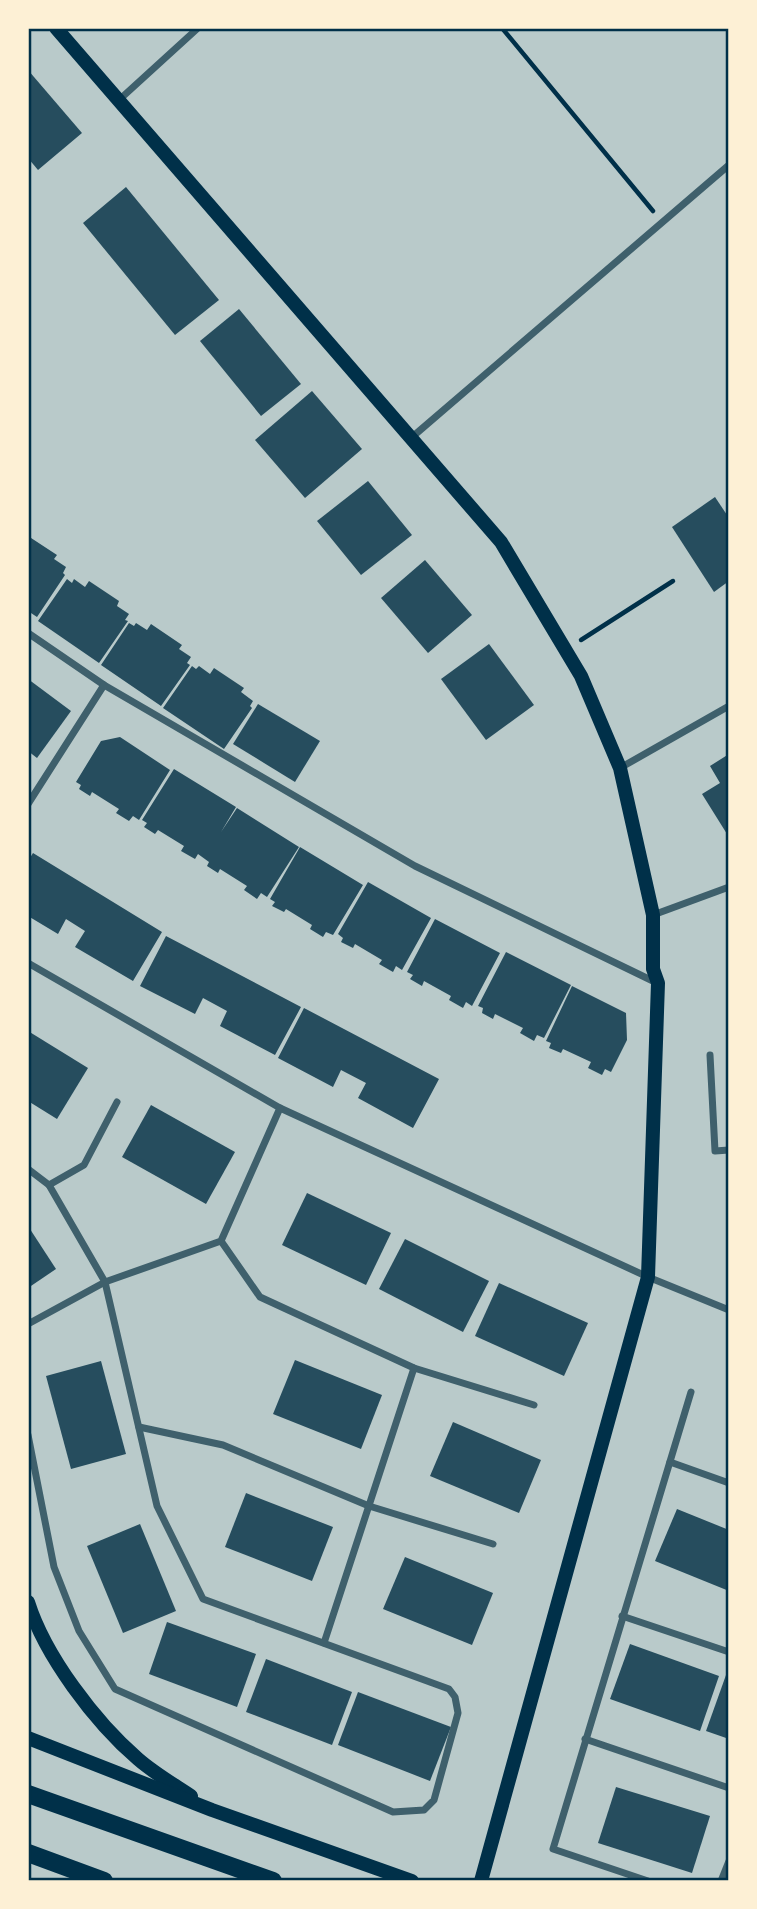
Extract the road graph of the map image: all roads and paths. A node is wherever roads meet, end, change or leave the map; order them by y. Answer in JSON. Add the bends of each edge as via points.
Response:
{"nodes":[{"id":1,"x":56,"y":28,"type":"edge"},
{"id":2,"x":198,"y":28,"type":"edge"},
{"id":3,"x":502,"y":28,"type":"edge"},
{"id":4,"x":119,"y":101,"type":"junction"},
{"id":5,"x":729,"y":165,"type":"edge"},
{"id":6,"x":663,"y":222,"type":"junction"},
{"id":7,"x":411,"y":438,"type":"junction"},
{"id":8,"x":673,"y":581,"type":"dead end"},
{"id":9,"x":28,"y":633,"type":"edge"},
{"id":10,"x":565,"y":650,"type":"junction"},
{"id":11,"x":104,"y":685,"type":"junction"},
{"id":12,"x":729,"y":706,"type":"edge"},
{"id":13,"x":620,"y":768,"type":"junction"},
{"id":14,"x":28,"y":804,"type":"edge"},
{"id":15,"x":729,"y":887,"type":"edge"},
{"id":16,"x":653,"y":915,"type":"junction"},
{"id":17,"x":28,"y":963,"type":"edge"},
{"id":18,"x":658,"y":983,"type":"junction"},
{"id":19,"x":710,"y":1055,"type":"dead end"},
{"id":20,"x":117,"y":1102,"type":"dead end"},
{"id":21,"x":280,"y":1108,"type":"junction"},
{"id":22,"x":729,"y":1150,"type":"edge"},
{"id":23,"x":28,"y":1168,"type":"edge"},
{"id":24,"x":49,"y":1185,"type":"junction"},
{"id":25,"x":221,"y":1241,"type":"junction"},
{"id":26,"x":648,"y":1277,"type":"junction"},
{"id":27,"x":105,"y":1282,"type":"junction"},
{"id":28,"x":729,"y":1310,"type":"edge"},
{"id":29,"x":28,"y":1324,"type":"edge"},
{"id":30,"x":414,"y":1368,"type":"junction"},
{"id":31,"x":691,"y":1392,"type":"dead end"},
{"id":32,"x":534,"y":1405,"type":"dead end"},
{"id":33,"x":139,"y":1427,"type":"junction"},
{"id":34,"x":28,"y":1435,"type":"edge"},
{"id":35,"x":670,"y":1462,"type":"junction"},
{"id":36,"x":729,"y":1483,"type":"edge"},
{"id":37,"x":369,"y":1506,"type":"junction"},
{"id":38,"x":493,"y":1544,"type":"dead end"},
{"id":39,"x":28,"y":1602,"type":"edge"},
{"id":40,"x":622,"y":1616,"type":"junction"},
{"id":41,"x":324,"y":1643,"type":"junction"},
{"id":42,"x":729,"y":1652,"type":"edge"},
{"id":43,"x":28,"y":1738,"type":"edge"},
{"id":44,"x":585,"y":1739,"type":"junction"},
{"id":45,"x":729,"y":1788,"type":"edge"},
{"id":46,"x":28,"y":1794,"type":"edge"},
{"id":47,"x":212,"y":1810,"type":"junction"},
{"id":48,"x":28,"y":1853,"type":"edge"},
{"id":49,"x":729,"y":1861,"type":"edge"},
{"id":50,"x":104,"y":1881,"type":"edge"},
{"id":51,"x":273,"y":1881,"type":"edge"},
{"id":52,"x":412,"y":1881,"type":"edge"},
{"id":53,"x":481,"y":1881,"type":"edge"},
{"id":54,"x":648,"y":1881,"type":"edge"},
{"id":55,"x":721,"y":1881,"type":"edge"}],
"edges":[{"from":1,"to":4,"type":"main road"},
{"from":2,"to":4,"type":"street"},
{"from":3,"to":6,"type":"path"},
{"from":4,"to":7,"type":"main road"},
{"from":5,"to":6,"type":"street"},
{"from":6,"to":7,"type":"street"},
{"from":7,"to":10,"type":"main road","via":[[501,542]]},
{"from":8,"to":10,"type":"path"},
{"from":9,"to":11,"type":"street"},
{"from":10,"to":13,"type":"main road","via":[[581,676]]},
{"from":11,"to":14,"type":"street"},
{"from":11,"to":18,"type":"street","via":[[415,866]]},
{"from":12,"to":13,"type":"street"},
{"from":13,"to":16,"type":"main road"},
{"from":15,"to":16,"type":"street"},
{"from":16,"to":18,"type":"main road","via":[[653,969]]},
{"from":17,"to":21,"type":"street"},
{"from":18,"to":26,"type":"main road"},
{"from":19,"to":22,"type":"street","via":[[715,1151]]},
{"from":20,"to":24,"type":"street","via":[[84,1165]]},
{"from":21,"to":25,"type":"street"},
{"from":21,"to":26,"type":"street"},
{"from":23,"to":24,"type":"street"},
{"from":24,"to":27,"type":"street"},
{"from":25,"to":27,"type":"street"},
{"from":25,"to":30,"type":"street","via":[[260,1297]]},
{"from":26,"to":28,"type":"street"},
{"from":26,"to":53,"type":"main road"},
{"from":27,"to":29,"type":"street"},
{"from":27,"to":33,"type":"street"},
{"from":30,"to":32,"type":"street"},
{"from":30,"to":37,"type":"street"},
{"from":31,"to":35,"type":"street"},
{"from":33,"to":37,"type":"street","via":[[223,1445]]},
{"from":33,"to":41,"type":"street","via":[[157,1506],[203,1599]]},
{"from":34,"to":41,"type":"street","via":[[54,1567],[79,1631],[115,1689],[393,1812],[424,1810],[434,1800],[458,1713],[455,1697],[449,1689]]},
{"from":35,"to":36,"type":"street"},
{"from":35,"to":40,"type":"street"},
{"from":37,"to":38,"type":"street"},
{"from":37,"to":41,"type":"street"},
{"from":39,"to":47,"type":"main road","via":[[59,1665],[99,1718],[138,1759]]},
{"from":40,"to":42,"type":"street"},
{"from":40,"to":44,"type":"street"},
{"from":43,"to":47,"type":"main road"},
{"from":44,"to":45,"type":"street"},
{"from":44,"to":54,"type":"street","via":[[553,1849]]},
{"from":46,"to":51,"type":"main road"},
{"from":47,"to":52,"type":"main road"},
{"from":48,"to":50,"type":"main road"},
{"from":49,"to":55,"type":"street"}]}
